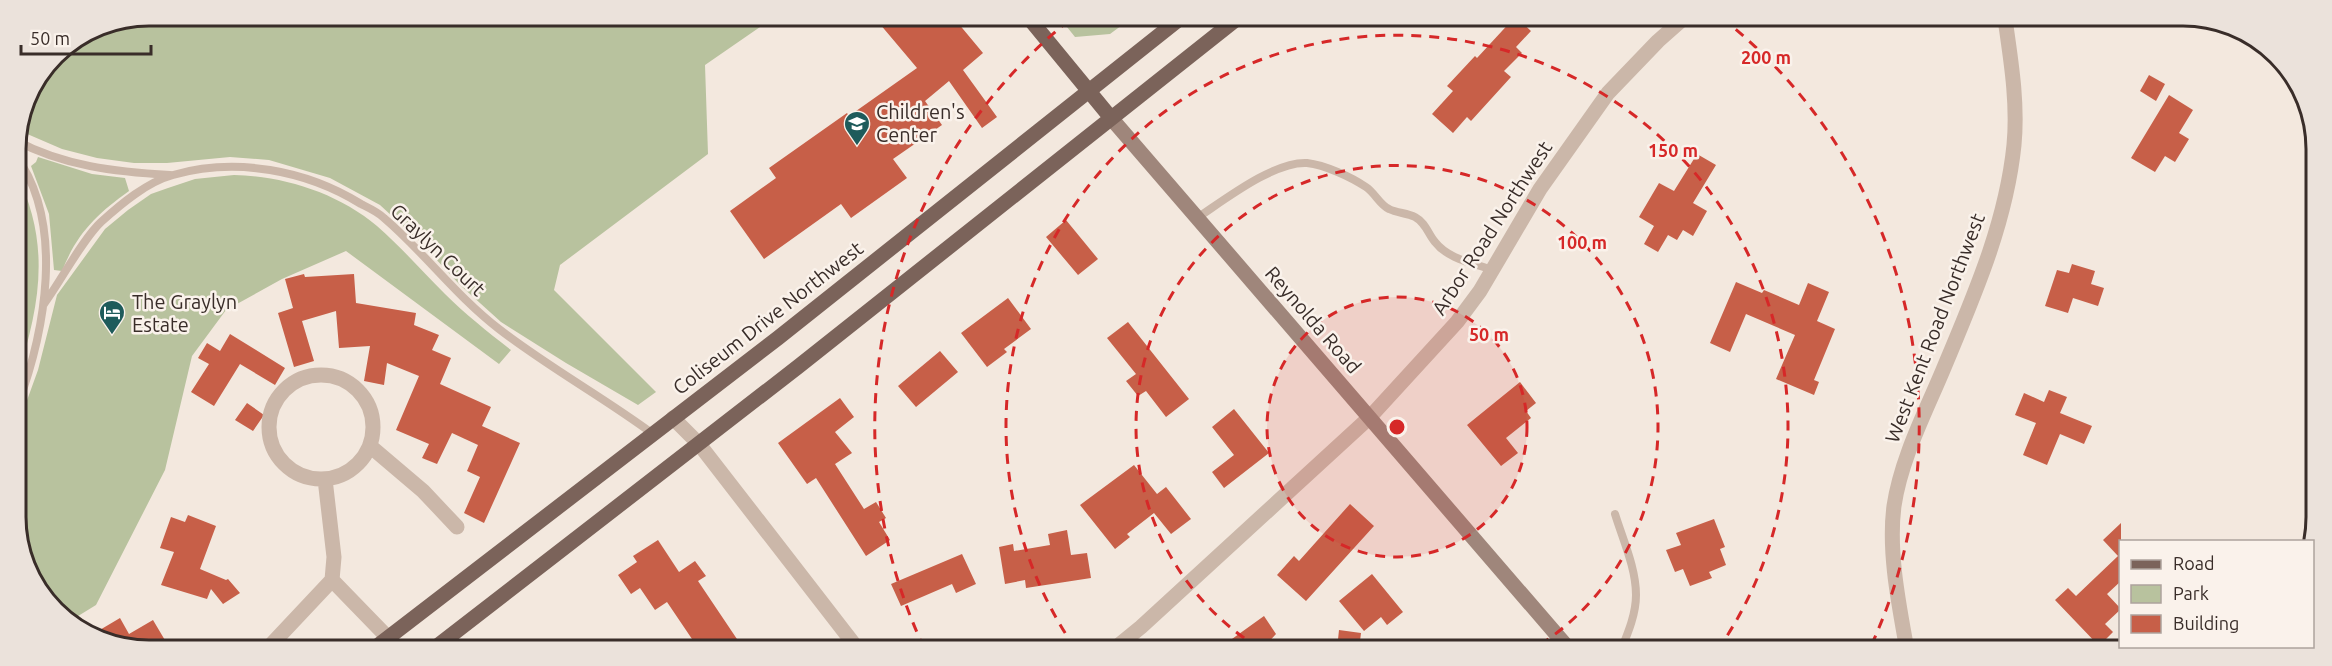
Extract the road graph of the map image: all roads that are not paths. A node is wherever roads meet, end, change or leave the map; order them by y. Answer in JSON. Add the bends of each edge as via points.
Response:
{"nodes":[{"id":1,"x":1035,"y":26,"type":"edge"},
{"id":2,"x":1171,"y":26,"type":"edge"},
{"id":3,"x":1228,"y":26,"type":"edge"},
{"id":4,"x":1675,"y":26,"type":"edge"},
{"id":5,"x":2006,"y":26,"type":"edge"},
{"id":6,"x":1089,"y":91,"type":"junction"},
{"id":7,"x":1111,"y":118,"type":"junction"},
{"id":8,"x":26,"y":144,"type":"edge"},
{"id":9,"x":26,"y":172,"type":"edge"},
{"id":10,"x":172,"y":175,"type":"junction"},
{"id":11,"x":1197,"y":218,"type":"junction"},
{"id":12,"x":1492,"y":270,"type":"junction"},
{"id":13,"x":44,"y":304,"type":"junction"},
{"id":14,"x":26,"y":380,"type":"edge"},
{"id":15,"x":1370,"y":417,"type":"junction"},
{"id":16,"x":674,"y":418,"type":"junction"},
{"id":17,"x":653,"y":434,"type":"junction"},
{"id":18,"x":699,"y":444,"type":"junction"},
{"id":19,"x":370,"y":446,"type":"junction"},
{"id":20,"x":325,"y":479,"type":"junction"},
{"id":21,"x":1615,"y":514,"type":"dead end"},
{"id":22,"x":457,"y":527,"type":"dead end"},
{"id":23,"x":332,"y":580,"type":"junction"},
{"id":24,"x":276,"y":640,"type":"edge"},
{"id":25,"x":384,"y":640,"type":"edge"},
{"id":26,"x":392,"y":640,"type":"edge"},
{"id":27,"x":445,"y":640,"type":"edge"},
{"id":28,"x":851,"y":640,"type":"edge"},
{"id":29,"x":1125,"y":640,"type":"edge"},
{"id":30,"x":1560,"y":640,"type":"edge"},
{"id":31,"x":1625,"y":640,"type":"edge"},
{"id":32,"x":1905,"y":640,"type":"edge"}],
"edges":[{"from":1,"to":6,"type":"main road","name":"Reynolda Road"},
{"from":2,"to":6,"type":"main road","name":"Coliseum Drive Northwest"},
{"from":3,"to":7,"type":"main road"},
{"from":4,"to":12,"type":"street","name":"Arbor Road Northwest","via":[[1608,93],[1540,189]]},
{"from":5,"to":32,"type":"street","name":"West Kent Road Northwest","via":[[2016,113],[2010,176],[2001,215],[1983,270],[1914,438],[1894,506],[1897,594]]},
{"from":6,"to":7,"type":"main road","name":"Reynolda Road"},
{"from":6,"to":16,"type":"main road","name":"Coliseum Drive Northwest"},
{"from":7,"to":11,"type":"main road","name":"Reynolda Road"},
{"from":7,"to":18,"type":"main road"},
{"from":8,"to":10,"type":"lane","name":"Graylyn Court","via":[[70,162],[124,172]]},
{"from":9,"to":13,"type":"lane","name":"Graylyn Court","via":[[45,242]]},
{"from":10,"to":13,"type":"lane","name":"Graylyn Court","via":[[150,186],[99,224]]},
{"from":10,"to":17,"type":"lane","name":"Graylyn Court","via":[[258,168],[328,186],[356,201],[383,217],[498,329]]},
{"from":11,"to":12,"type":"lane","via":[[1264,175],[1305,163],[1335,172],[1366,188],[1383,206],[1416,217],[1448,254]]},
{"from":11,"to":15,"type":"main road","name":"Reynolda Road"},
{"from":12,"to":15,"type":"street","name":"Arbor Road Northwest","via":[[1457,322]]},
{"from":13,"to":14,"type":"lane","name":"Graylyn Court"},
{"from":15,"to":29,"type":"street","name":"Arbor Road Northwest"},
{"from":15,"to":30,"type":"main road","name":"Reynolda Road"},
{"from":16,"to":17,"type":"main road","name":"Coliseum Drive Northwest"},
{"from":16,"to":18,"type":"street"},
{"from":17,"to":26,"type":"main road","name":"Coliseum Drive Northwest"},
{"from":18,"to":27,"type":"main road"},
{"from":18,"to":28,"type":"street"},
{"from":19,"to":20,"type":"street","via":[[347,472]]},
{"from":19,"to":20,"type":"street","via":[[370,411],[350,384],[316,375],[294,382],[277,398],[269,420],[271,443],[292,471]]},
{"from":19,"to":22,"type":"street","via":[[423,491]]},
{"from":20,"to":23,"type":"street","via":[[334,557]]},
{"from":21,"to":31,"type":"lane","via":[[1635,579],[1632,621]]},
{"from":23,"to":24,"type":"street"},
{"from":23,"to":25,"type":"street"}]}
